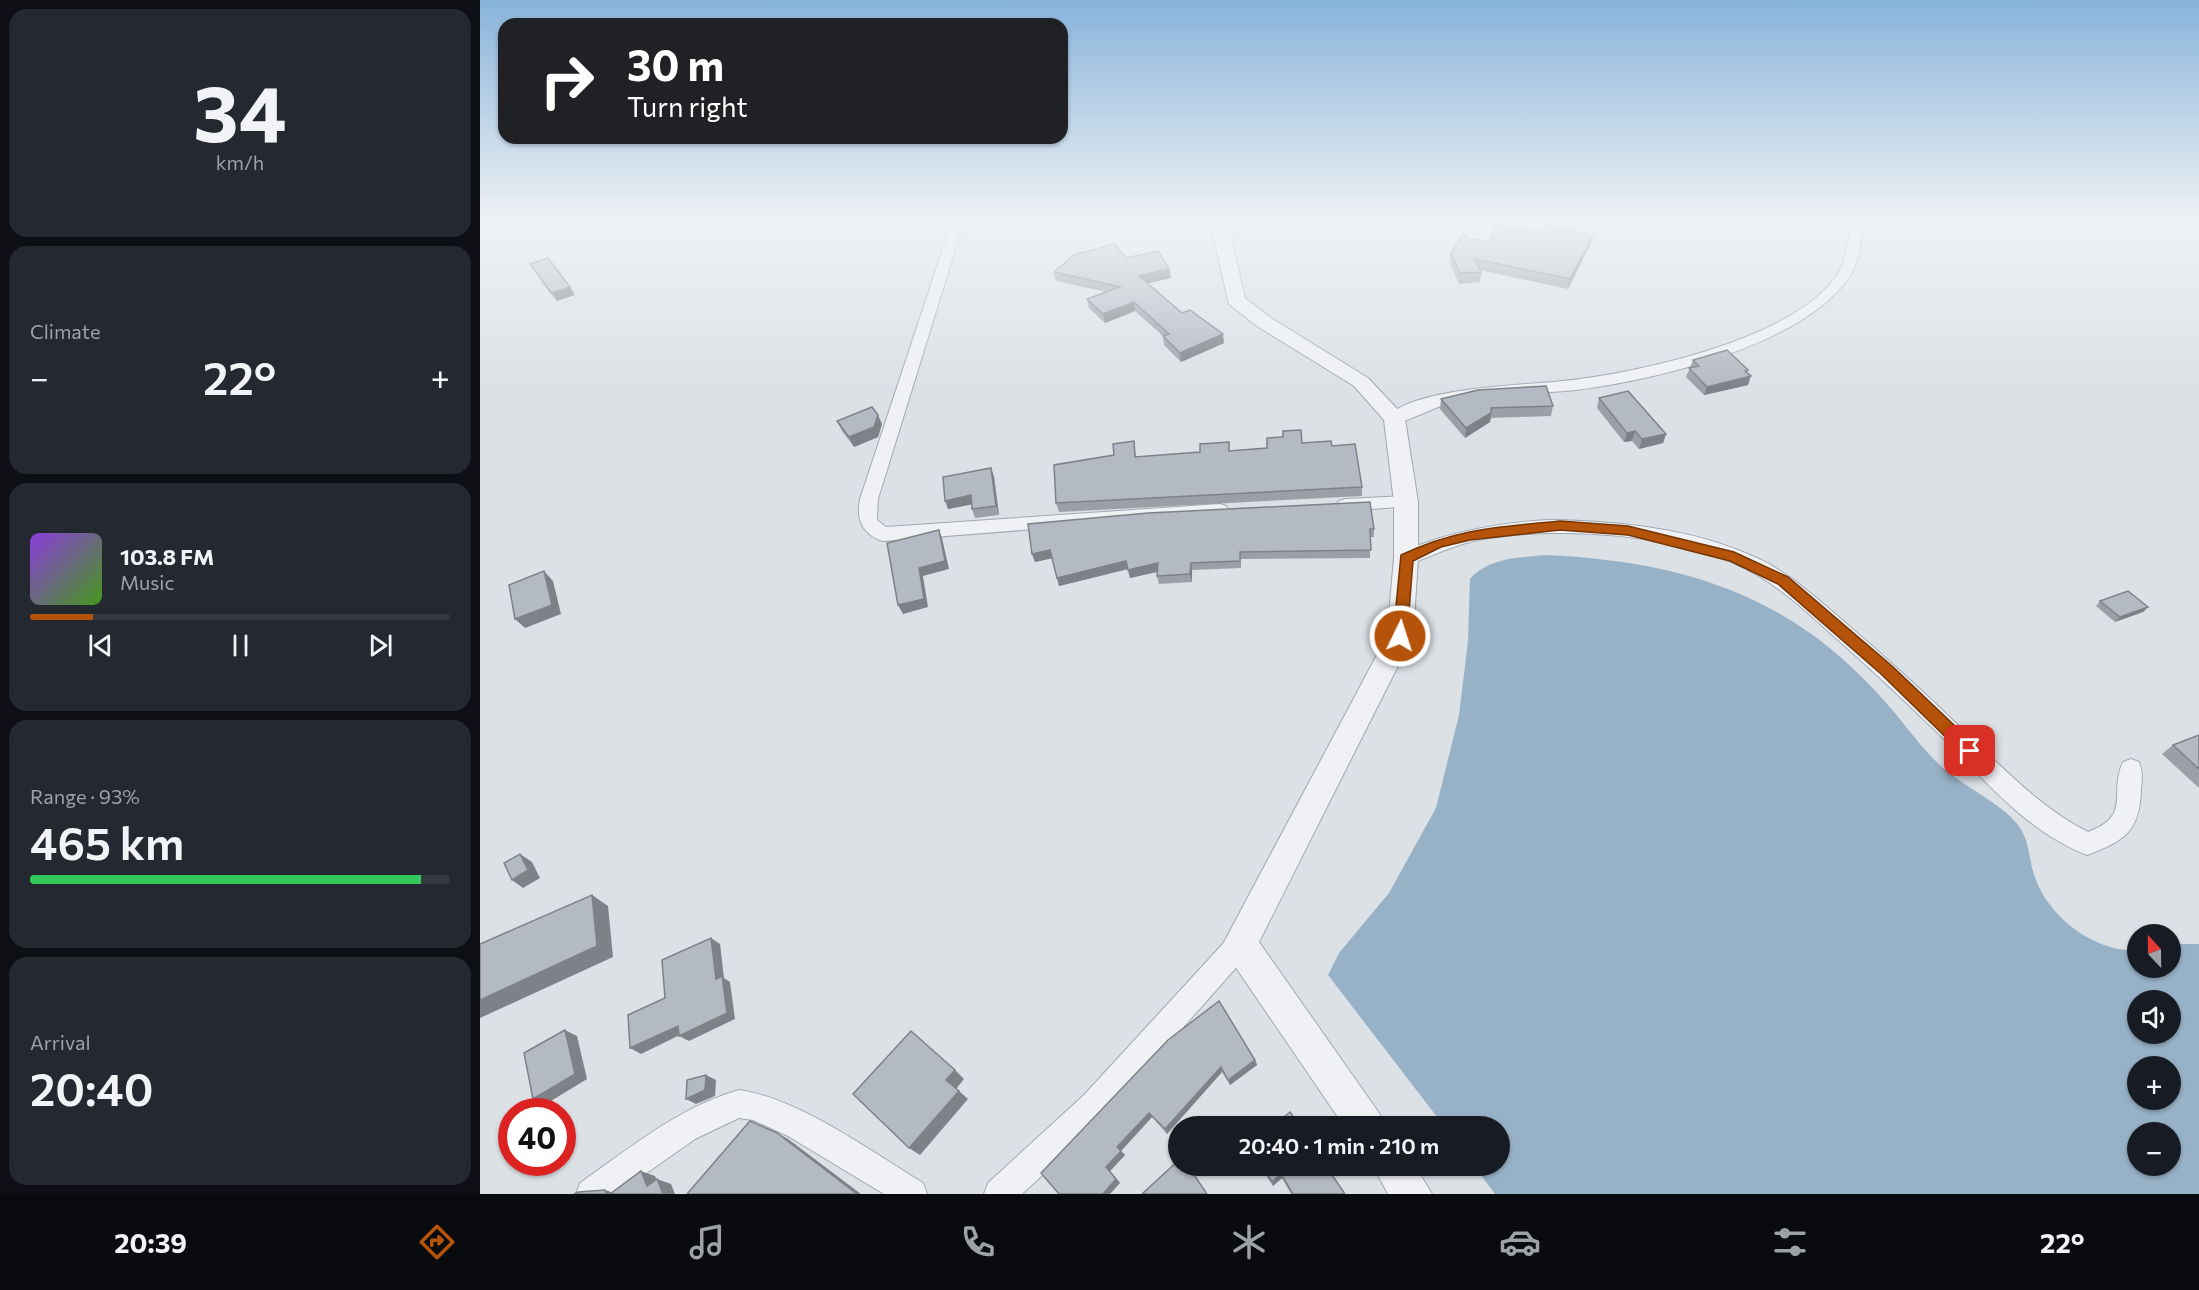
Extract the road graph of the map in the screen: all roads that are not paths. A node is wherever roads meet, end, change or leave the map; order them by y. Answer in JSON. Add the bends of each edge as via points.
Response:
{"nodes":[{"id":1,"x":940,"y":277,"type":"edge"},
{"id":2,"x":1231,"y":277,"type":"edge"},
{"id":3,"x":1841,"y":277,"type":"edge"},
{"id":4,"x":1394,"y":419,"type":"junction"},
{"id":5,"x":1406,"y":502,"type":"junction"},
{"id":6,"x":1324,"y":506,"type":"edge"},
{"id":7,"x":1243,"y":509,"type":"edge"},
{"id":8,"x":1406,"y":558,"type":"junction"},
{"id":9,"x":2131,"y":769,"type":"dead end"},
{"id":10,"x":1240,"y":944,"type":"junction"},
{"id":11,"x":1358,"y":1116,"type":"edge"},
{"id":12,"x":1399,"y":1176,"type":"edge"},
{"id":13,"x":591,"y":1194,"type":"edge"},
{"id":14,"x":912,"y":1194,"type":"edge"},
{"id":15,"x":999,"y":1194,"type":"edge"},
{"id":16,"x":1412,"y":1194,"type":"edge"}],
"edges":[{"from":1,"to":7,"type":"street","via":[[866,514],[870,525],[883,534]]},
{"from":2,"to":4,"type":"street","via":[[1236,300],[1264,322],[1361,382]]},
{"from":3,"to":4,"type":"street","via":[[1827,295],[1778,328],[1648,372],[1573,385],[1461,393],[1411,409]]},
{"from":4,"to":5,"type":"street"},
{"from":5,"to":6,"type":"street"},
{"from":5,"to":8,"type":"street"},
{"from":8,"to":9,"type":"street","via":[[1437,543],[1470,535],[1560,526],[1628,531],[1719,552],[1783,580],[1886,670],[2021,800],[2063,833],[2087,844],[2114,834],[2127,820]]},
{"from":8,"to":10,"type":"street","via":[[1397,643]]},
{"from":10,"to":11,"type":"street"},
{"from":10,"to":15,"type":"street","via":[[1119,1080],[1044,1156]]},
{"from":12,"to":16,"type":"street"},
{"from":13,"to":14,"type":"street","via":[[709,1114],[741,1104],[769,1110]]}]}
